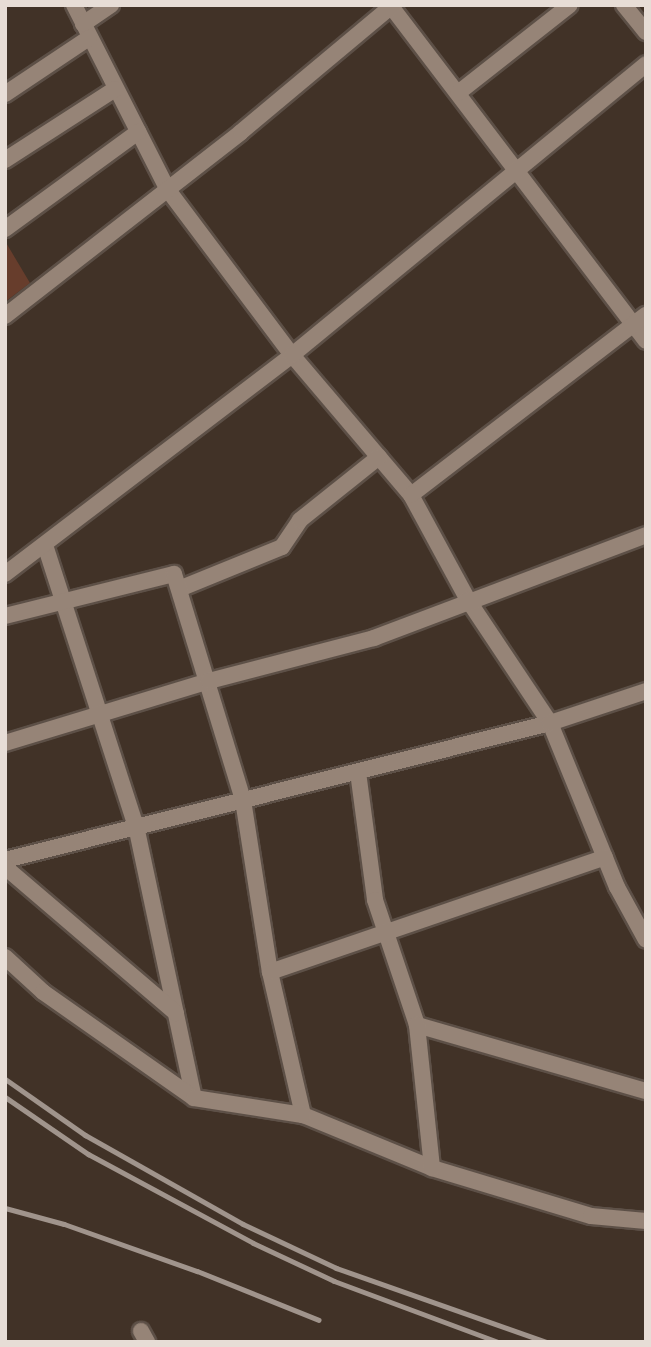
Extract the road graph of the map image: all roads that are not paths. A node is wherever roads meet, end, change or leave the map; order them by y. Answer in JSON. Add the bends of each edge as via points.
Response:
{"nodes":[{"id":1,"x":74,"y":5,"type":"edge"},
{"id":2,"x":111,"y":5,"type":"edge"},
{"id":3,"x":570,"y":5,"type":"edge"},
{"id":4,"x":624,"y":5,"type":"edge"},
{"id":5,"x":392,"y":6,"type":"edge"},
{"id":6,"x":86,"y":31,"type":"junction"},
{"id":7,"x":646,"y":32,"type":"edge"},
{"id":8,"x":646,"y":64,"type":"edge"},
{"id":9,"x":115,"y":89,"type":"junction"},
{"id":10,"x":458,"y":93,"type":"junction"},
{"id":11,"x":5,"y":94,"type":"edge"},
{"id":12,"x":138,"y":132,"type":"junction"},
{"id":13,"x":5,"y":160,"type":"edge"},
{"id":14,"x":516,"y":169,"type":"junction"},
{"id":15,"x":168,"y":190,"type":"junction"},
{"id":16,"x":5,"y":229,"type":"edge"},
{"id":17,"x":5,"y":316,"type":"edge"},
{"id":18,"x":640,"y":320,"type":"edge"},
{"id":19,"x":646,"y":341,"type":"edge"},
{"id":20,"x":292,"y":355,"type":"junction"},
{"id":21,"x":379,"y":457,"type":"junction"},
{"id":22,"x":411,"y":495,"type":"junction"},
{"id":23,"x":646,"y":535,"type":"edge"},
{"id":24,"x":45,"y":545,"type":"junction"},
{"id":25,"x":5,"y":574,"type":"edge"},
{"id":26,"x":179,"y":589,"type":"junction"},
{"id":27,"x":468,"y":600,"type":"junction"},
{"id":28,"x":65,"y":603,"type":"junction"},
{"id":29,"x":5,"y":616,"type":"edge"},
{"id":30,"x":209,"y":681,"type":"junction"},
{"id":31,"x":646,"y":691,"type":"edge"},
{"id":32,"x":100,"y":714,"type":"junction"},
{"id":33,"x":550,"y":723,"type":"junction"},
{"id":34,"x":5,"y":743,"type":"edge"},
{"id":35,"x":358,"y":772,"type":"junction"},
{"id":36,"x":243,"y":800,"type":"junction"},
{"id":37,"x":136,"y":826,"type":"junction"},
{"id":38,"x":605,"y":857,"type":"junction"},
{"id":39,"x":5,"y":860,"type":"edge"},
{"id":40,"x":5,"y":867,"type":"edge"},
{"id":41,"x":387,"y":934,"type":"junction"},
{"id":42,"x":646,"y":940,"type":"edge"},
{"id":43,"x":5,"y":957,"type":"edge"},
{"id":44,"x":270,"y":972,"type":"junction"},
{"id":45,"x":176,"y":1013,"type":"junction"},
{"id":46,"x":417,"y":1025,"type":"junction"},
{"id":47,"x":646,"y":1091,"type":"edge"},
{"id":48,"x":194,"y":1098,"type":"junction"},
{"id":49,"x":303,"y":1115,"type":"junction"},
{"id":50,"x":432,"y":1168,"type":"junction"},
{"id":51,"x":646,"y":1221,"type":"edge"}],
"edges":[{"from":1,"to":6,"type":"street"},
{"from":2,"to":6,"type":"street"},
{"from":3,"to":10,"type":"street"},
{"from":4,"to":7,"type":"street"},
{"from":5,"to":10,"type":"street"},
{"from":5,"to":15,"type":"street"},
{"from":6,"to":9,"type":"street"},
{"from":6,"to":11,"type":"street"},
{"from":8,"to":14,"type":"street"},
{"from":9,"to":12,"type":"street"},
{"from":9,"to":13,"type":"street"},
{"from":10,"to":14,"type":"street"},
{"from":12,"to":15,"type":"street"},
{"from":12,"to":16,"type":"street"},
{"from":14,"to":18,"type":"street"},
{"from":14,"to":20,"type":"street"},
{"from":15,"to":17,"type":"street"},
{"from":15,"to":20,"type":"street"},
{"from":18,"to":19,"type":"street"},
{"from":18,"to":22,"type":"street"},
{"from":20,"to":21,"type":"street"},
{"from":20,"to":24,"type":"street"},
{"from":21,"to":22,"type":"street"},
{"from":21,"to":26,"type":"street","via":[[300,520],[282,547]]},
{"from":22,"to":27,"type":"street"},
{"from":23,"to":27,"type":"street"},
{"from":24,"to":25,"type":"street"},
{"from":24,"to":28,"type":"street"},
{"from":26,"to":28,"type":"street","via":[[174,574]]},
{"from":26,"to":30,"type":"street"},
{"from":27,"to":30,"type":"street","via":[[374,638]]},
{"from":27,"to":33,"type":"street"},
{"from":28,"to":29,"type":"street"},
{"from":28,"to":32,"type":"street"},
{"from":30,"to":32,"type":"street"},
{"from":30,"to":36,"type":"street"},
{"from":31,"to":33,"type":"street"},
{"from":32,"to":34,"type":"street"},
{"from":32,"to":37,"type":"street"},
{"from":33,"to":35,"type":"street"},
{"from":33,"to":38,"type":"street"},
{"from":35,"to":36,"type":"street"},
{"from":35,"to":41,"type":"street","via":[[375,900]]},
{"from":36,"to":37,"type":"street"},
{"from":36,"to":44,"type":"street"},
{"from":37,"to":39,"type":"street"},
{"from":37,"to":45,"type":"street"},
{"from":38,"to":41,"type":"street"},
{"from":38,"to":42,"type":"street"},
{"from":40,"to":45,"type":"street"},
{"from":41,"to":44,"type":"street"},
{"from":41,"to":46,"type":"street"},
{"from":43,"to":48,"type":"street","via":[[43,992]]},
{"from":44,"to":49,"type":"street"},
{"from":45,"to":48,"type":"street"},
{"from":46,"to":47,"type":"street"},
{"from":46,"to":50,"type":"street"},
{"from":48,"to":49,"type":"street"},
{"from":49,"to":50,"type":"street"},
{"from":50,"to":51,"type":"street","via":[[591,1216]]}]}
